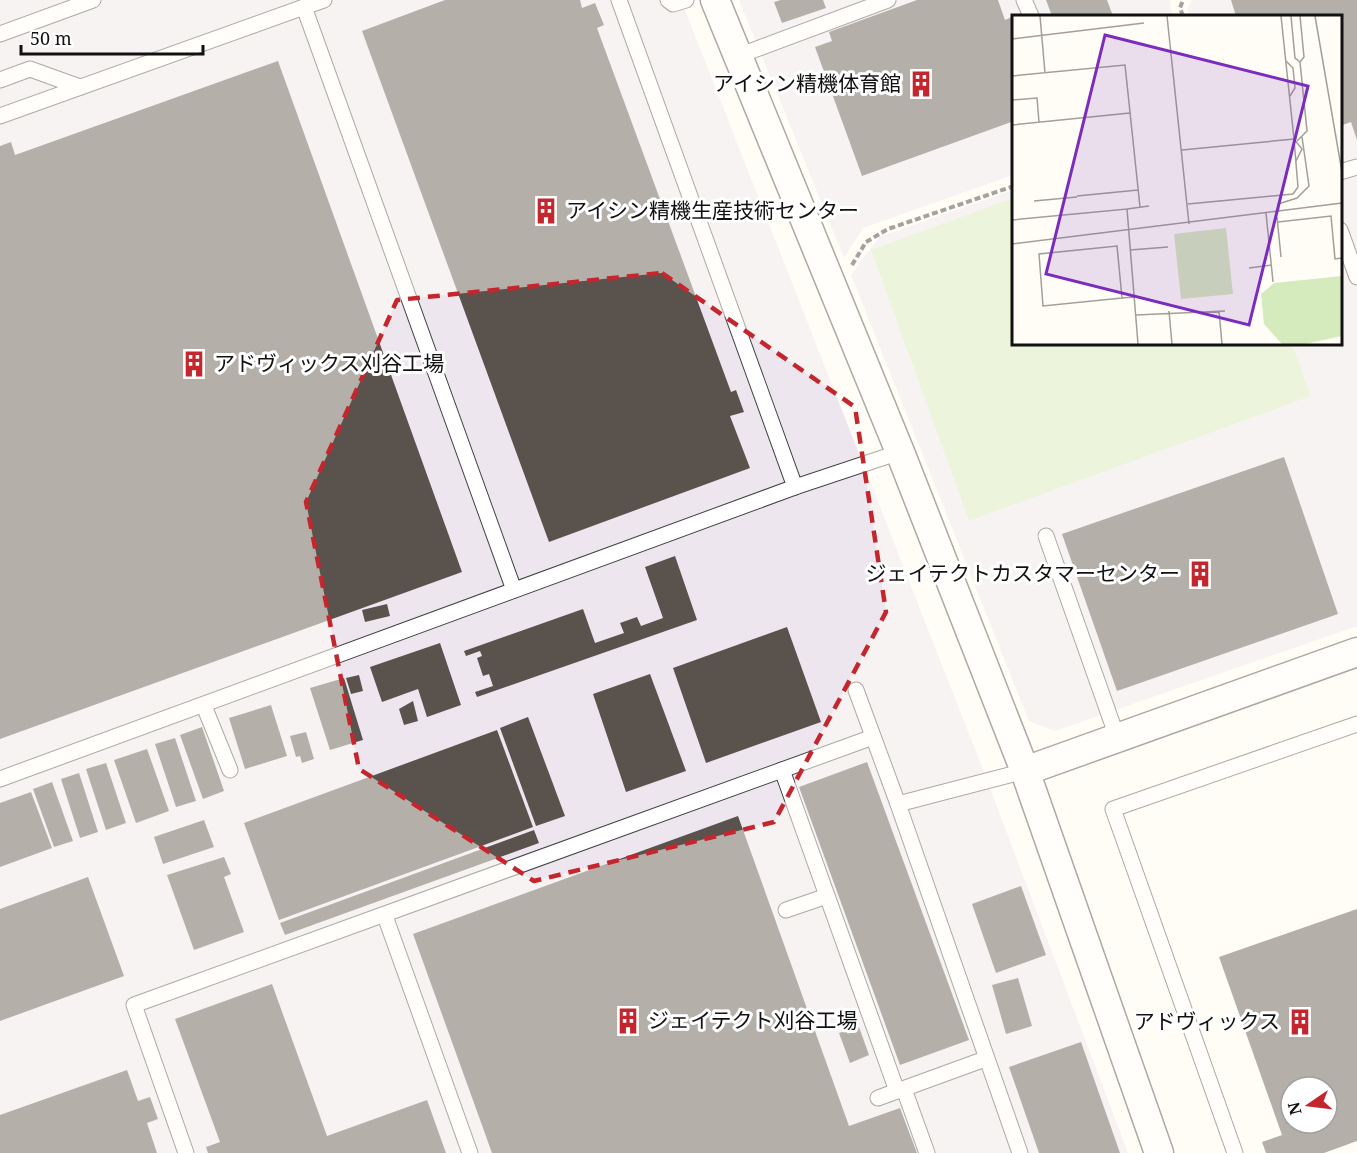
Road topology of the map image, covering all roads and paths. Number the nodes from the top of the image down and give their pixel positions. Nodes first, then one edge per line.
1 (93, 0) edge
2 (324, 0) edge
3 (618, 0) edge
4 (668, 0) edge
5 (686, 0) edge
6 (888, 0) edge
7 (1024, 0) edge
8 (1183, 0) edge
9 (718, 1) edge
10 (306, 4) edge
11 (1030, 15) edge
12 (1183, 15) edge
13 (0, 34) edge
14 (738, 56) junction
15 (0, 80) edge
16 (80, 87) junction
17 (0, 116) edge
18 (1357, 167) edge
19 (1342, 172) edge
20 (1012, 187) edge
21 (1342, 233) edge
22 (1357, 277) edge
23 (835, 294) junction
24 (900, 452) junction
25 (795, 488) junction
26 (1046, 536) dead end
27 (514, 590) junction
28 (1357, 652) edge
29 (856, 690) dead end
30 (204, 706) junction
31 (1357, 724) edge
32 (1117, 736) junction
33 (873, 737) junction
34 (230, 770) dead end
35 (782, 770) junction
36 (1025, 771) junction
37 (0, 779) edge
38 (898, 804) junction
39 (827, 896) junction
40 (786, 910) dead end
41 (386, 916) junction
42 (985, 1059) junction
43 (900, 1090) junction
44 (878, 1098) dead end
45 (1016, 1152) edge
46 (186, 1153) edge
47 (470, 1153) edge
48 (927, 1153) edge
49 (1159, 1153) edge
50 (1235, 1153) edge

1 - 13 lane
2 - 10 lane
3 - 25 lane
4 - 5 lane
6 - 14 lane
7 - 11 lane
8 - 12 path
9 - 14 street
10 - 16 lane
10 - 27 lane
14 - 23 street
15 - 16 lane
16 - 17 lane
18 - 19 lane
20 - 23 path
21 - 22 lane
23 - 24 street
24 - 25 lane
24 - 36 street
25 - 27 lane
26 - 32 lane
27 - 30 lane
28 - 32 street
29 - 33 lane
30 - 34 lane
30 - 37 lane
31 - 50 lane
32 - 36 street
33 - 35 lane
33 - 38 lane
35 - 39 lane
35 - 41 lane
36 - 38 lane
36 - 49 street
38 - 42 lane
39 - 40 lane
39 - 43 lane
41 - 46 lane
41 - 47 lane
42 - 43 lane
42 - 45 lane
43 - 44 lane
43 - 48 lane

